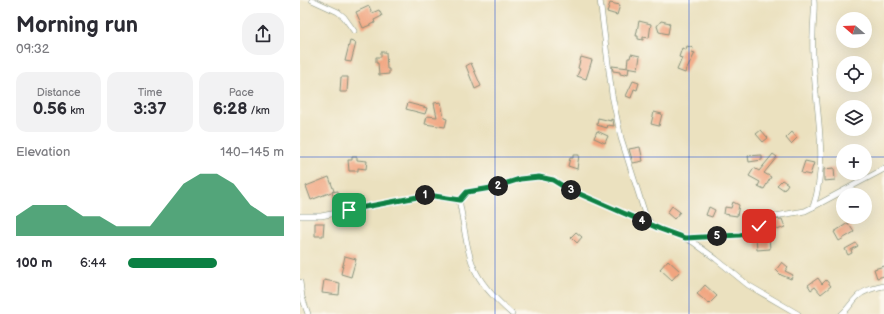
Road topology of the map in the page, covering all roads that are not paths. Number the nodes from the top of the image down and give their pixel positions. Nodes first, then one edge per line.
1 (312, 0) edge
2 (600, 0) edge
3 (814, 0) edge
4 (354, 31) dead end
5 (884, 168) edge
6 (460, 200) junction
7 (813, 208) junction
8 (300, 216) edge
9 (653, 226) junction
10 (685, 238) junction
11 (300, 282) edge
12 (884, 286) edge
13 (308, 314) edge
14 (512, 314) edge
15 (798, 314) edge
16 (842, 314) edge

1 - 4 street
2 - 9 street
3 - 7 street
5 - 7 street
6 - 8 street
6 - 9 street
6 - 14 street
7 - 10 street
9 - 10 street
10 - 15 street
11 - 13 street
12 - 16 street

